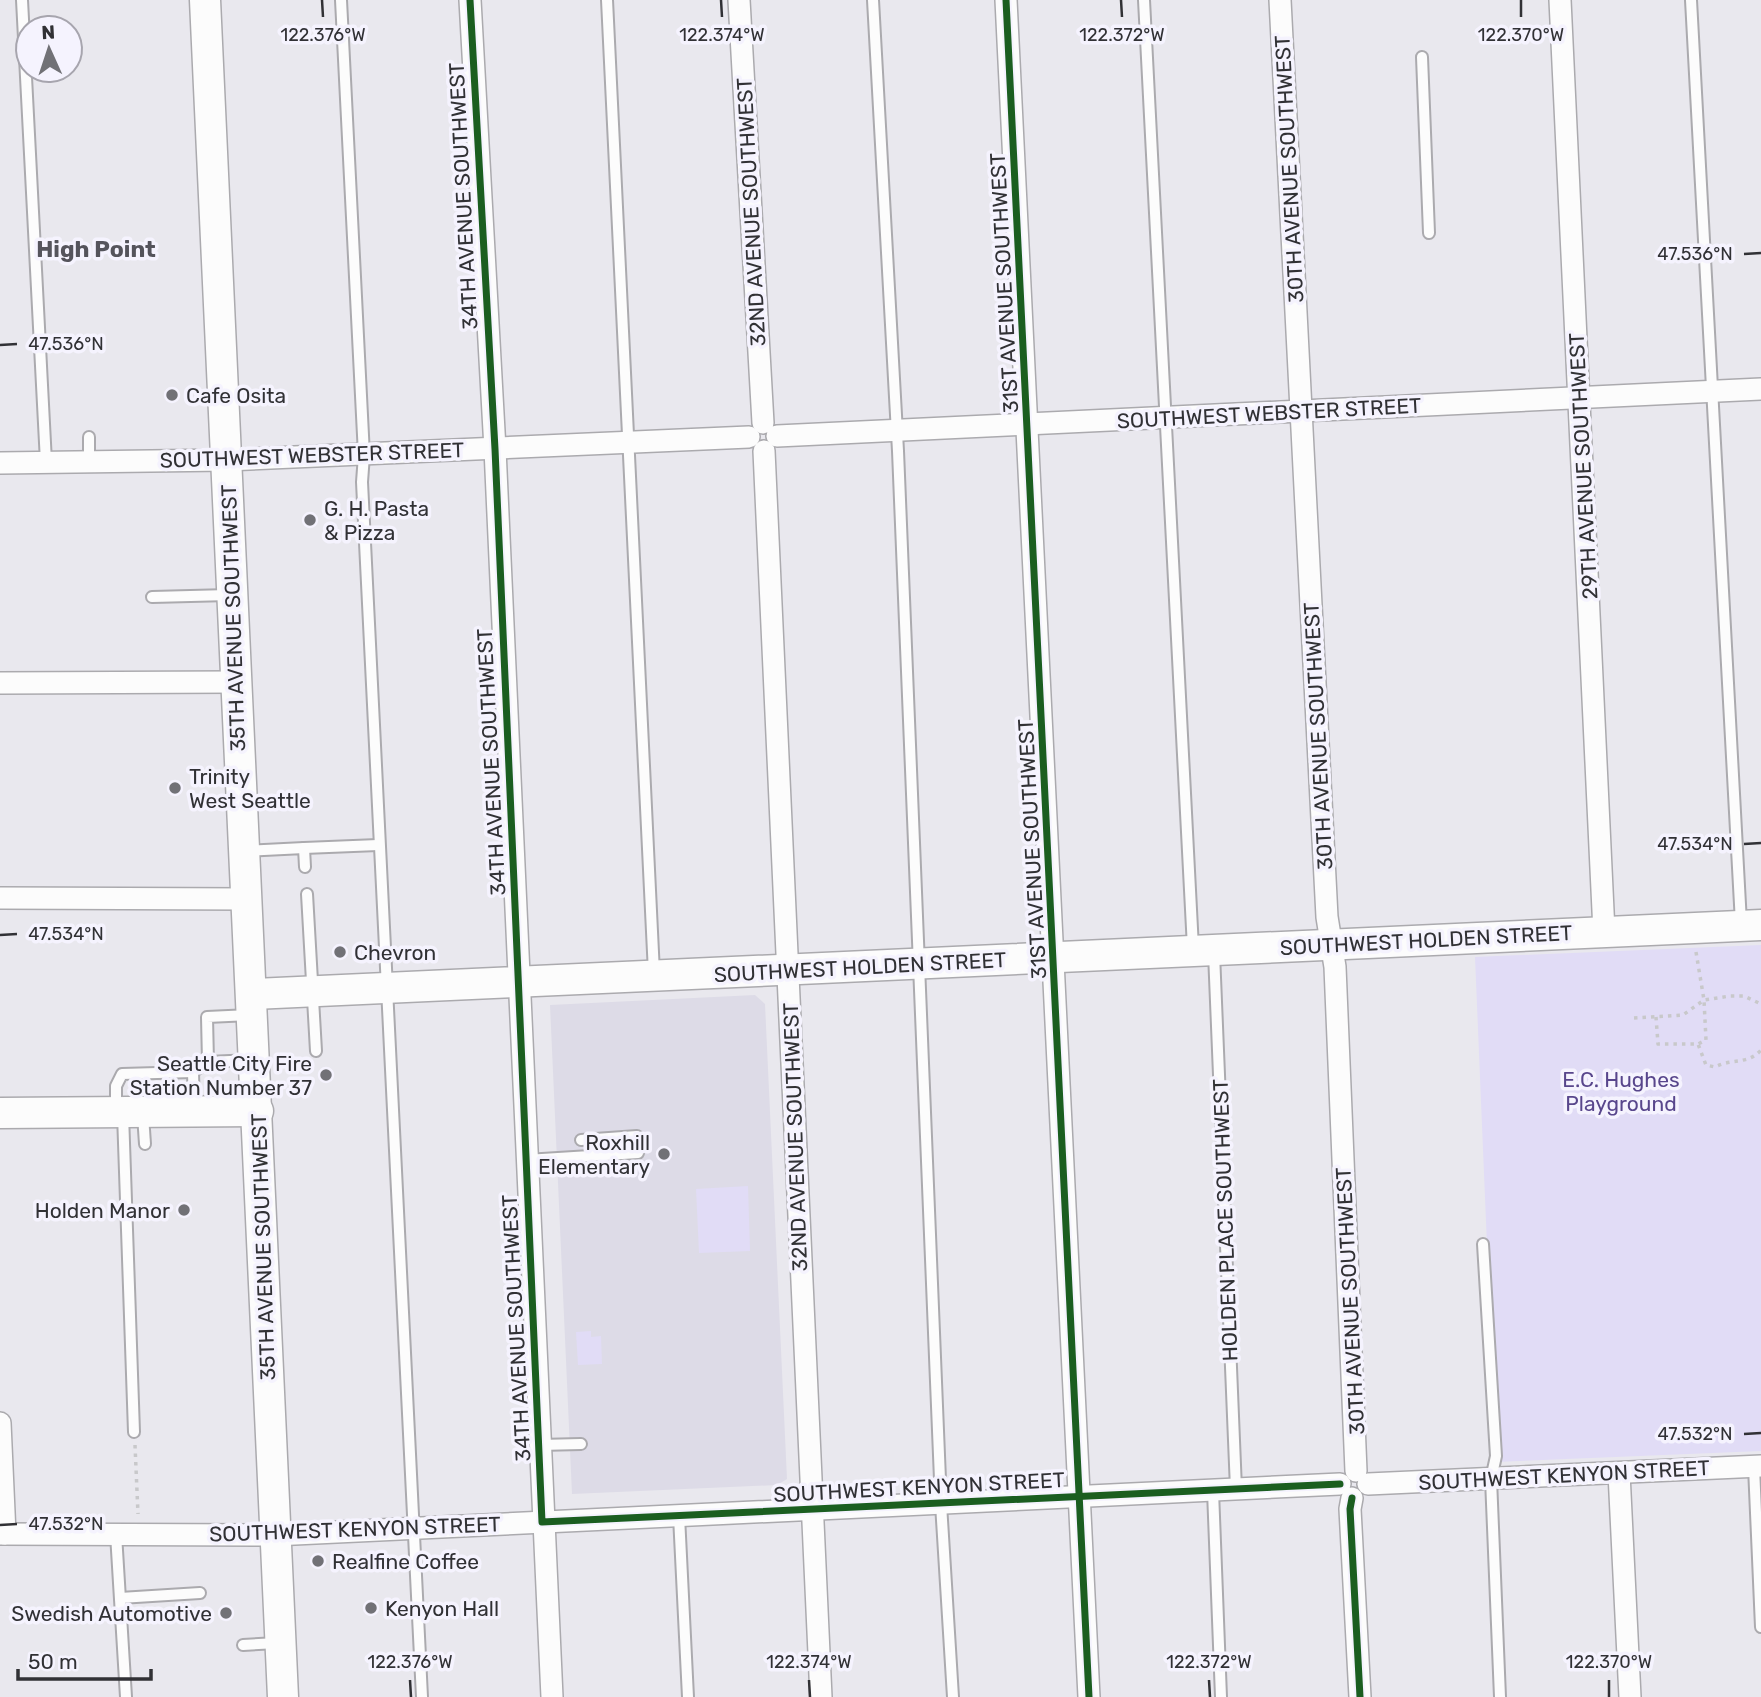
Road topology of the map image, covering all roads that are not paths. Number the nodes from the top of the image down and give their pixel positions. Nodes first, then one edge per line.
1 (22, 0) edge
2 (205, 0) edge
3 (341, 0) edge
4 (470, 0) edge
5 (607, 0) edge
6 (739, 0) edge
7 (873, 0) edge
8 (1006, 0) edge
9 (1144, 0) edge
10 (1280, 0) edge
11 (1560, 0) edge
12 (1690, 0) edge
13 (1422, 57) dead end
14 (1429, 233) dead end
15 (1761, 388) edge
16 (1712, 391) junction
17 (1580, 398) junction
18 (1302, 412) junction
19 (1167, 419) junction
20 (1029, 425) junction
21 (897, 430) junction
22 (89, 437) dead end
23 (763, 437) junction
24 (629, 442) junction
25 (495, 449) junction
26 (365, 455) junction
27 (226, 460) junction
28 (46, 462) junction
29 (89, 462) junction
30 (0, 463) edge
31 (232, 595) junction
32 (152, 597) dead end
33 (235, 682) junction
34 (0, 683) edge
35 (379, 845) junction
36 (304, 848) junction
37 (244, 851) junction
38 (305, 867) dead end
39 (307, 894) dead end
40 (0, 898) edge
41 (247, 899) junction
42 (1751, 926) edge
43 (1604, 932) junction
44 (1332, 945) junction
45 (1204, 951) junction
46 (1055, 958) junction
47 (921, 965) junction
48 (789, 971) junction
49 (654, 977) junction
50 (518, 982) junction
51 (385, 989) junction
52 (312, 991) junction
53 (253, 1004) junction
54 (316, 1051) dead end
55 (256, 1060) junction
56 (208, 1062) junction
57 (193, 1072) junction
58 (194, 1111) junction
59 (258, 1111) junction
60 (0, 1112) edge
61 (127, 1112) junction
62 (581, 1140) dead end
63 (145, 1144) dead end
64 (526, 1160) junction
65 (1483, 1244) dead end
66 (0, 1423) edge
67 (134, 1432) road end
68 (581, 1444) dead end
69 (539, 1445) junction
70 (1757, 1466) edge
71 (1619, 1473) junction
72 (1491, 1479) junction
73 (1354, 1484) junction
74 (1236, 1489) junction
75 (1213, 1491) junction
76 (1078, 1498) junction
77 (941, 1504) junction
78 (812, 1510) junction
79 (679, 1516) junction
80 (542, 1522) junction
81 (412, 1528) junction
82 (2, 1534) edge
83 (116, 1534) junction
84 (274, 1535) junction
85 (200, 1593) dead end
86 (120, 1598) junction
87 (1761, 1627) edge
88 (280, 1642) junction
89 (243, 1645) dead end
90 (125, 1697) edge
91 (283, 1697) edge
92 (422, 1697) edge
93 (551, 1697) edge
94 (688, 1697) edge
95 (821, 1697) edge
96 (953, 1697) edge
97 (1089, 1697) edge
98 (1221, 1697) edge
99 (1360, 1697) edge
100 (1500, 1697) edge
101 (1630, 1697) edge

1 - 28 lane
2 - 27 street, 35TH AVENUE SOUTHWEST
3 - 26 lane
4 - 25 street, 34TH AVENUE SOUTHWEST
5 - 24 lane
6 - 23 street, 32ND AVENUE SOUTHWEST
7 - 21 lane
8 - 20 street, 31ST AVENUE SOUTHWEST
9 - 19 lane, HOLDEN PLACE SOUTHWEST
10 - 18 street, 30TH AVENUE SOUTHWEST
11 - 17 street, 29TH AVENUE SOUTHWEST
12 - 16 lane
13 - 14 lane
15 - 16 street, SOUTHWEST WEBSTER STREET
16 - 17 street, SOUTHWEST WEBSTER STREET
16 - 42 lane
17 - 18 street, SOUTHWEST WEBSTER STREET
17 - 43 street, 29TH AVENUE SOUTHWEST
18 - 19 street, SOUTHWEST WEBSTER STREET
18 - 44 street, 30TH AVENUE SOUTHWEST
19 - 20 street, SOUTHWEST WEBSTER STREET
19 - 45 lane, HOLDEN PLACE SOUTHWEST
20 - 21 street, SOUTHWEST WEBSTER STREET
20 - 46 street, 31ST AVENUE SOUTHWEST
21 - 23 street, SOUTHWEST WEBSTER STREET
21 - 47 lane
22 - 29 lane
23 - 24 street, SOUTHWEST WEBSTER STREET
23 - 48 street, 32ND AVENUE SOUTHWEST
24 - 25 street, SOUTHWEST WEBSTER STREET
24 - 49 lane
25 - 26 street, SOUTHWEST WEBSTER STREET
25 - 50 street, 34TH AVENUE SOUTHWEST
26 - 27 street, SOUTHWEST WEBSTER STREET
26 - 35 lane
27 - 29 street, SOUTHWEST WEBSTER STREET
27 - 31 street, 35TH AVENUE SOUTHWEST
28 - 29 street, SOUTHWEST WEBSTER STREET
28 - 30 street, SOUTHWEST WEBSTER STREET
31 - 32 lane
31 - 33 street, 35TH AVENUE SOUTHWEST
33 - 34 street
33 - 37 street, 35TH AVENUE SOUTHWEST
35 - 36 lane
35 - 51 lane
36 - 37 lane
36 - 38 lane
37 - 41 street, 35TH AVENUE SOUTHWEST
39 - 52 lane
40 - 41 street
41 - 53 street, 35TH AVENUE SOUTHWEST
42 - 43 street, SOUTHWEST HOLDEN STREET
43 - 44 street, SOUTHWEST HOLDEN STREET
44 - 45 street, SOUTHWEST HOLDEN STREET
44 - 73 street, 30TH AVENUE SOUTHWEST
45 - 46 street, SOUTHWEST HOLDEN STREET
45 - 74 lane, HOLDEN PLACE SOUTHWEST
46 - 47 street, SOUTHWEST HOLDEN STREET
46 - 76 street, 31ST AVENUE SOUTHWEST
47 - 48 street, SOUTHWEST HOLDEN STREET
47 - 77 lane
48 - 49 street, SOUTHWEST HOLDEN STREET
48 - 78 street, 32ND AVENUE SOUTHWEST
49 - 50 street, SOUTHWEST HOLDEN STREET
50 - 51 street, SOUTHWEST HOLDEN STREET
50 - 64 street, 34TH AVENUE SOUTHWEST
51 - 52 street, SOUTHWEST HOLDEN STREET
51 - 81 lane
52 - 53 street, SOUTHWEST HOLDEN STREET
52 - 54 lane
53 - 55 street, 35TH AVENUE SOUTHWEST
53 - 56 lane
55 - 56 lane
55 - 59 street, 35TH AVENUE SOUTHWEST
56 - 57 lane
57 - 58 lane
57 - 61 lane
58 - 59 street
58 - 61 street
59 - 84 street, 35TH AVENUE SOUTHWEST
60 - 61 street
61 - 63 lane
61 - 67 lane
62 - 64 lane
64 - 69 street, 34TH AVENUE SOUTHWEST
65 - 72 lane
66 - 82 street
68 - 69 lane
69 - 80 street, 34TH AVENUE SOUTHWEST
70 - 71 street, SOUTHWEST KENYON STREET
70 - 87 lane
71 - 72 street, SOUTHWEST KENYON STREET
71 - 101 street
72 - 73 street, SOUTHWEST KENYON STREET
72 - 100 lane
73 - 74 street, SOUTHWEST KENYON STREET
73 - 99 street, 30TH AVENUE SOUTHWEST
74 - 75 street, SOUTHWEST KENYON STREET
75 - 76 street, SOUTHWEST KENYON STREET
75 - 98 lane
76 - 77 street, SOUTHWEST KENYON STREET
76 - 97 street, 31ST AVENUE SOUTHWEST
77 - 78 street, SOUTHWEST KENYON STREET
77 - 96 lane
78 - 79 street, SOUTHWEST KENYON STREET
78 - 95 street, 32ND AVENUE SOUTHWEST
79 - 80 street, SOUTHWEST KENYON STREET
79 - 94 lane
80 - 81 street, SOUTHWEST KENYON STREET
80 - 93 street, 34TH AVENUE SOUTHWEST
81 - 84 street, SOUTHWEST KENYON STREET
81 - 92 lane
82 - 83 street, SOUTHWEST KENYON STREET
83 - 84 street, SOUTHWEST KENYON STREET
83 - 86 lane
84 - 88 street, 35TH AVENUE SOUTHWEST
85 - 86 lane
86 - 90 lane
88 - 89 lane
88 - 91 street, 35TH AVENUE SOUTHWEST

